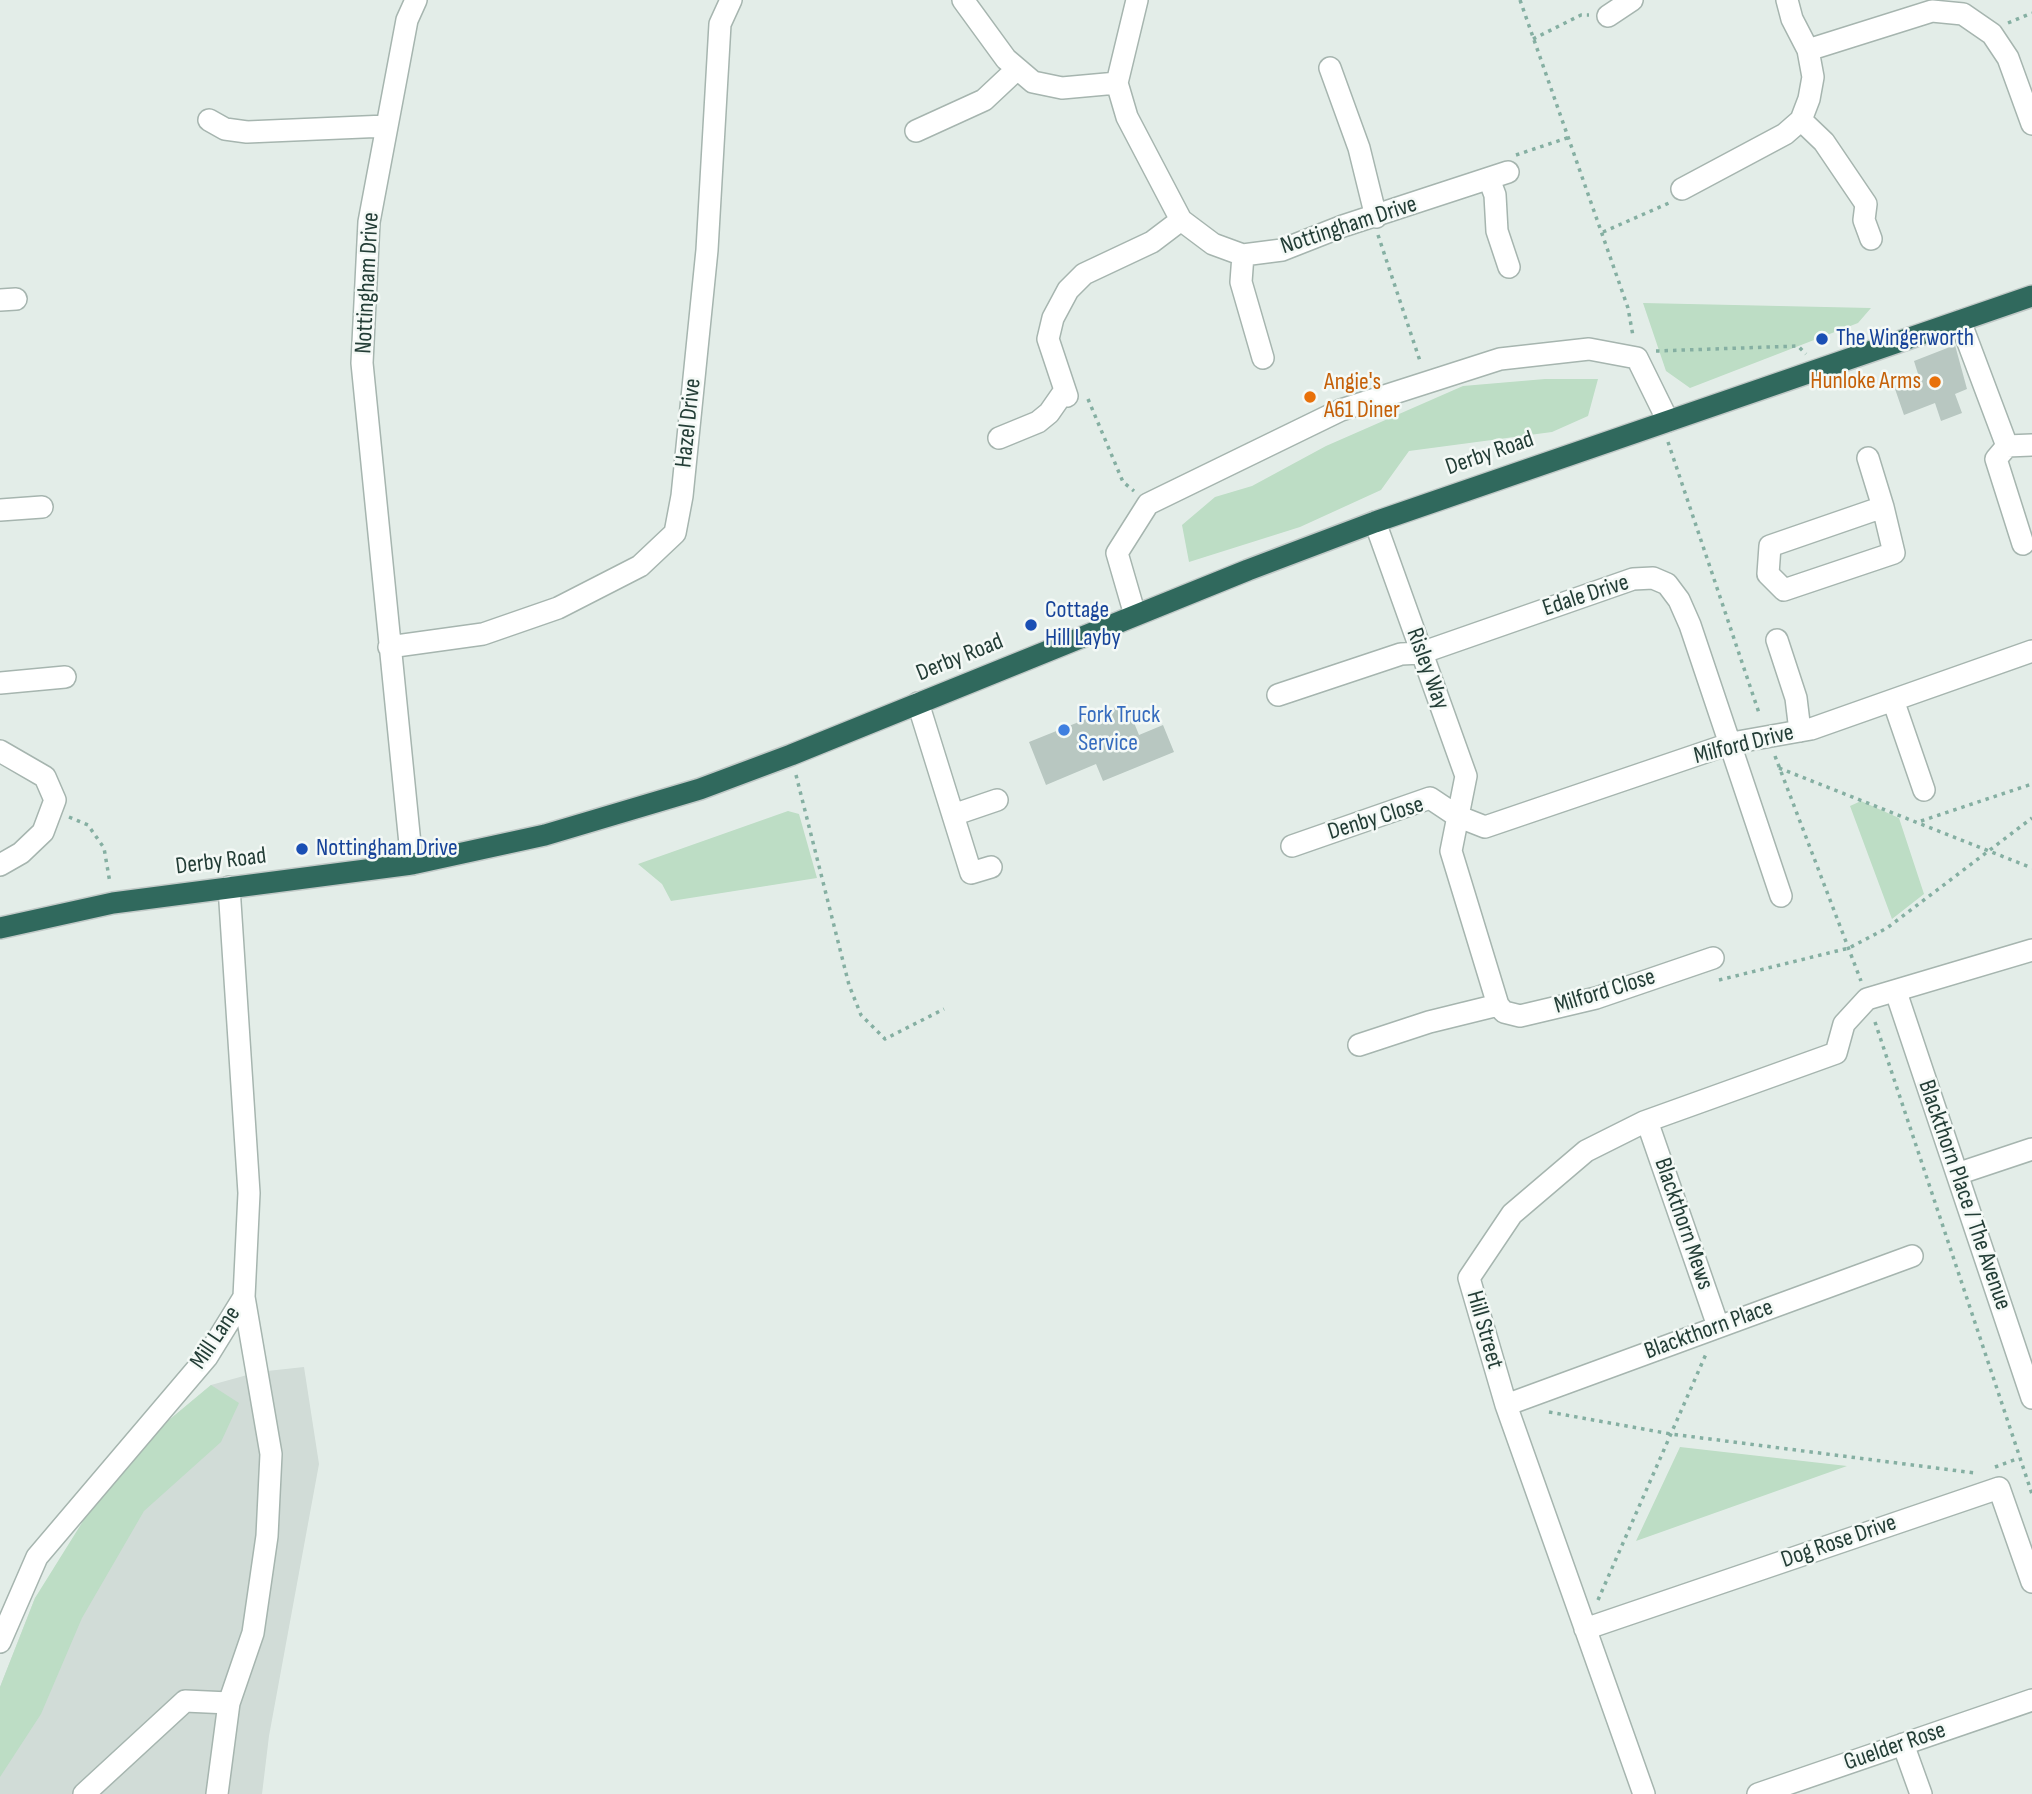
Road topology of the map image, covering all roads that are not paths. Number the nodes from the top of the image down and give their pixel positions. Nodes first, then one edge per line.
1 (416, 0) edge
2 (731, 0) edge
3 (963, 0) edge
4 (1137, 0) edge
5 (1632, 0) edge
6 (1787, 0) edge
7 (1946, 5) edge
8 (1608, 16) dead end
9 (1808, 50) junction
10 (1330, 68) dead end
11 (1016, 70) junction
12 (1117, 83) junction
13 (209, 120) dead end
14 (1801, 120) junction
15 (2032, 124) edge
16 (386, 126) junction
17 (916, 131) dead end
18 (1682, 189) road end
19 (1374, 218) junction
20 (1181, 220) junction
21 (1871, 239) dead end
22 (1243, 255) junction
23 (1509, 267) dead end
24 (2032, 296) edge
25 (1960, 321) junction
26 (1263, 358) dead end
27 (1665, 422) junction
28 (999, 438) dead end
29 (2032, 445) edge
30 (2007, 446) junction
31 (1868, 458) dead end
32 (1883, 506) junction
33 (42, 507) dead end
34 (0, 510) edge
35 (1375, 522) junction
36 (2023, 544) dead end
37 (1135, 615) junction
38 (1777, 640) dead end
39 (389, 647) junction
40 (2032, 651) edge
41 (1421, 653) junction
42 (65, 677) dead end
43 (0, 683) edge
44 (1278, 695) dead end
45 (1893, 700) junction
46 (918, 703) junction
47 (1800, 731) junction
48 (1732, 743) junction
49 (0, 751) edge
50 (1924, 790) dead end
51 (997, 800) dead end
52 (953, 815) junction
53 (1457, 816) junction
54 (1292, 846) dead end
55 (412, 864) junction
56 (0, 865) edge
57 (991, 867) dead end
58 (229, 887) junction
59 (1781, 896) dead end
60 (0, 928) edge
61 (2032, 950) edge
62 (1713, 958) dead end
63 (1896, 992) junction
64 (1498, 1005) junction
65 (1359, 1045) dead end
66 (1647, 1121) junction
67 (2032, 1149) edge
68 (1958, 1174) junction
69 (1912, 1256) dead end
70 (244, 1297) junction
71 (1718, 1326) junction
72 (2032, 1398) edge
73 (1506, 1405) junction
74 (2024, 1537) edge
75 (2032, 1582) edge
76 (1585, 1629) junction
77 (0, 1643) edge
78 (2032, 1700) edge
79 (229, 1703) junction
80 (1903, 1744) junction
81 (215, 1792) edge
82 (84, 1794) edge
83 (1644, 1794) edge
84 (1758, 1794) edge
85 (1921, 1794) edge

1 - 16 street, Nottingham Drive
2 - 39 street, Hazel Drive
3 - 11 street
4 - 12 street, Nottingham Drive
5 - 8 street
6 - 9 street
7 - 9 street
7 - 15 street
9 - 14 street
10 - 19 street
11 - 12 street
11 - 17 street
12 - 20 street, Nottingham Drive
13 - 16 street
14 - 18 street
14 - 21 street
16 - 39 street, Nottingham Drive
19 - 22 street, Nottingham Drive
19 - 23 street, Nottingham Drive
20 - 22 street, Nottingham Drive
20 - 28 street
22 - 26 street
24 - 25 highway, Derby Road
25 - 27 highway, Derby Road
25 - 30 street
27 - 35 highway, Derby Road
27 - 37 street
29 - 30 street
30 - 36 street
31 - 32 street
32 - 32 street
33 - 34 street
35 - 37 highway, Derby Road
35 - 41 street, Risley Way
37 - 46 highway, Derby Road
38 - 47 street
39 - 55 street, Nottingham Drive
40 - 45 street, Milford Drive
41 - 44 street
41 - 48 street, Edale Drive
41 - 53 street, Risley Way
42 - 43 street
45 - 47 street, Milford Drive
45 - 50 street
46 - 52 street
46 - 55 highway, Derby Road
47 - 48 street, Milford Drive
48 - 53 street, Milford Drive
48 - 59 street
49 - 56 street
51 - 52 street
52 - 57 street
53 - 54 street, Denby Close
53 - 64 street
55 - 58 highway, Derby Road
58 - 60 highway, Derby Road
58 - 70 street, Mill Lane
61 - 63 street
62 - 64 street, Milford Close
63 - 66 street, Hill Street
63 - 68 street, Blackthorn Place / The Avenue
64 - 65 street, Milford Close
66 - 71 street, Blackthorn Mews
66 - 73 street, Hill Street
67 - 68 street
68 - 72 street, Blackthorn Place / The Avenue
69 - 71 street, Blackthorn Place
70 - 77 street, Mill Lane
70 - 79 street
71 - 73 street, Blackthorn Place
73 - 76 street, Hill Street
74 - 75 street, Dog Rose Drive
74 - 76 street, Dog Rose Drive
76 - 83 street, Hill Street
78 - 80 street, Guelder Rose
79 - 81 street
79 - 82 street
80 - 84 street, Guelder Rose
80 - 85 street

